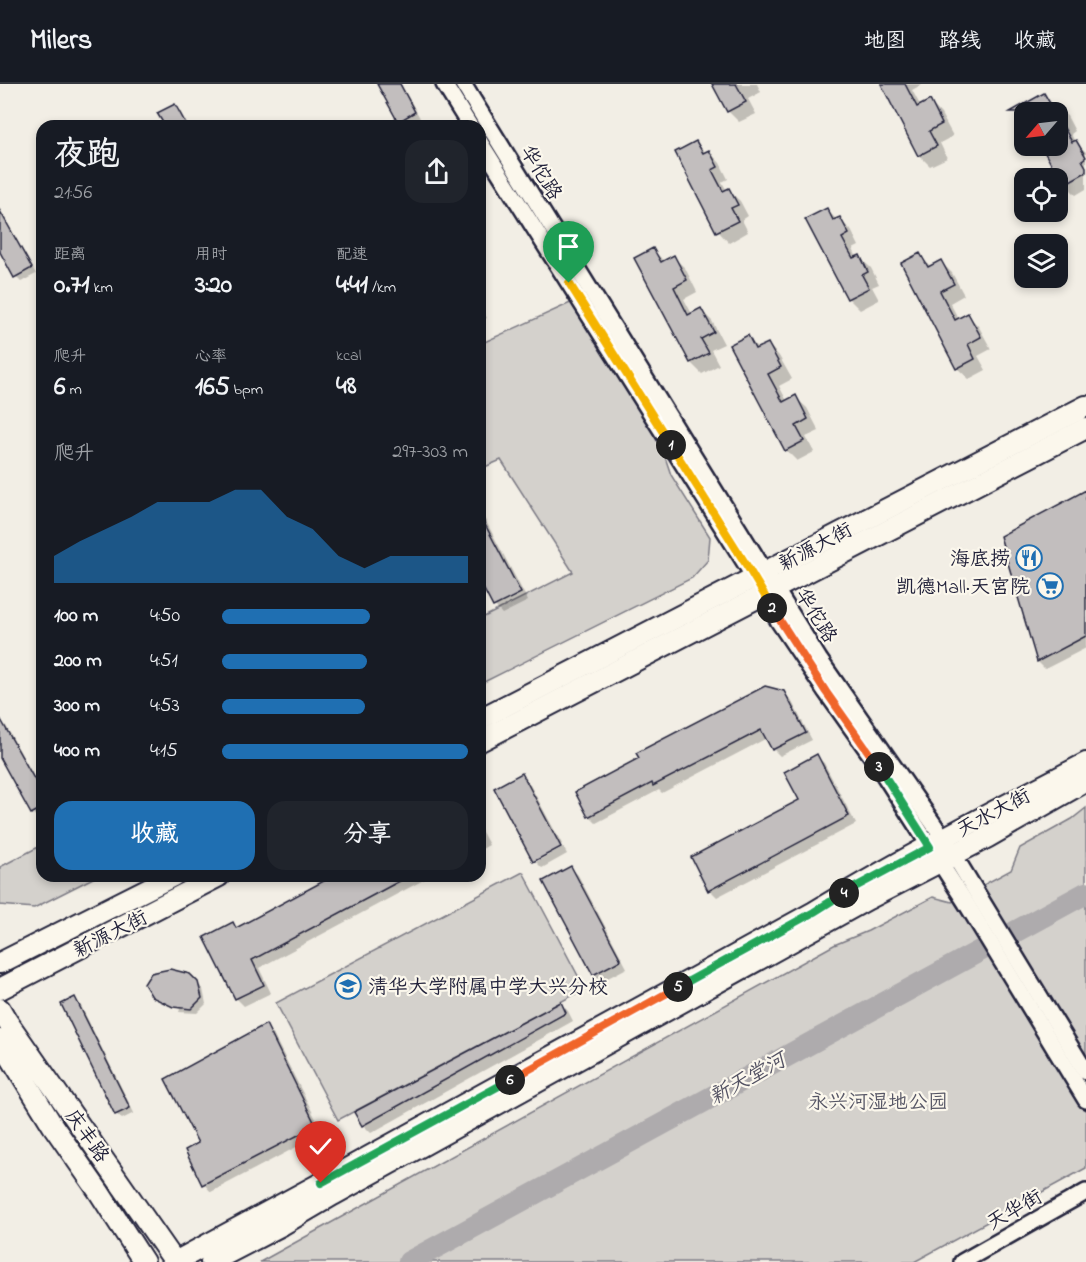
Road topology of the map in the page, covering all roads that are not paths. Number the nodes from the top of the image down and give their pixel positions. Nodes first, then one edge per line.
1 (444, 84) edge
2 (463, 84) edge
3 (466, 120) edge
4 (485, 120) edge
5 (486, 122) edge
6 (486, 151) edge
7 (1086, 406) edge
8 (1086, 428) edge
9 (765, 583) junction
10 (486, 716) edge
11 (486, 738) edge
12 (1086, 763) edge
13 (1086, 781) edge
14 (942, 850) junction
15 (161, 882) edge
16 (207, 882) edge
17 (0, 963) edge
18 (1018, 974) junction
19 (0, 988) edge
20 (0, 1008) edge
21 (0, 1040) edge
22 (1086, 1072) edge
23 (1086, 1100) edge
24 (1086, 1192) edge
25 (144, 1262) edge
26 (175, 1262) edge
27 (211, 1262) edge
28 (962, 1262) edge

1 - 3 street
2 - 4 street, 华佗路
5 - 9 street, 华佗路
6 - 9 street, 华佗路
7 - 9 main road, 新源大街
8 - 9 main road, 新源大街
9 - 10 main road, 新源大街
9 - 11 main road, 新源大街
9 - 14 street, 华佗路
12 - 14 main road, 天水大街
13 - 14 main road, 天水大街
14 - 18 street, 华佗路
14 - 26 main road, 天水大街
14 - 27 main road, 天水大街
15 - 17 main road, 新源大街
16 - 19 main road, 新源大街
18 - 22 street, 华佗路
18 - 23 street, 华佗路
20 - 26 main road, 庆丰路
21 - 25 main road, 庆丰路
24 - 28 street, 天华街

